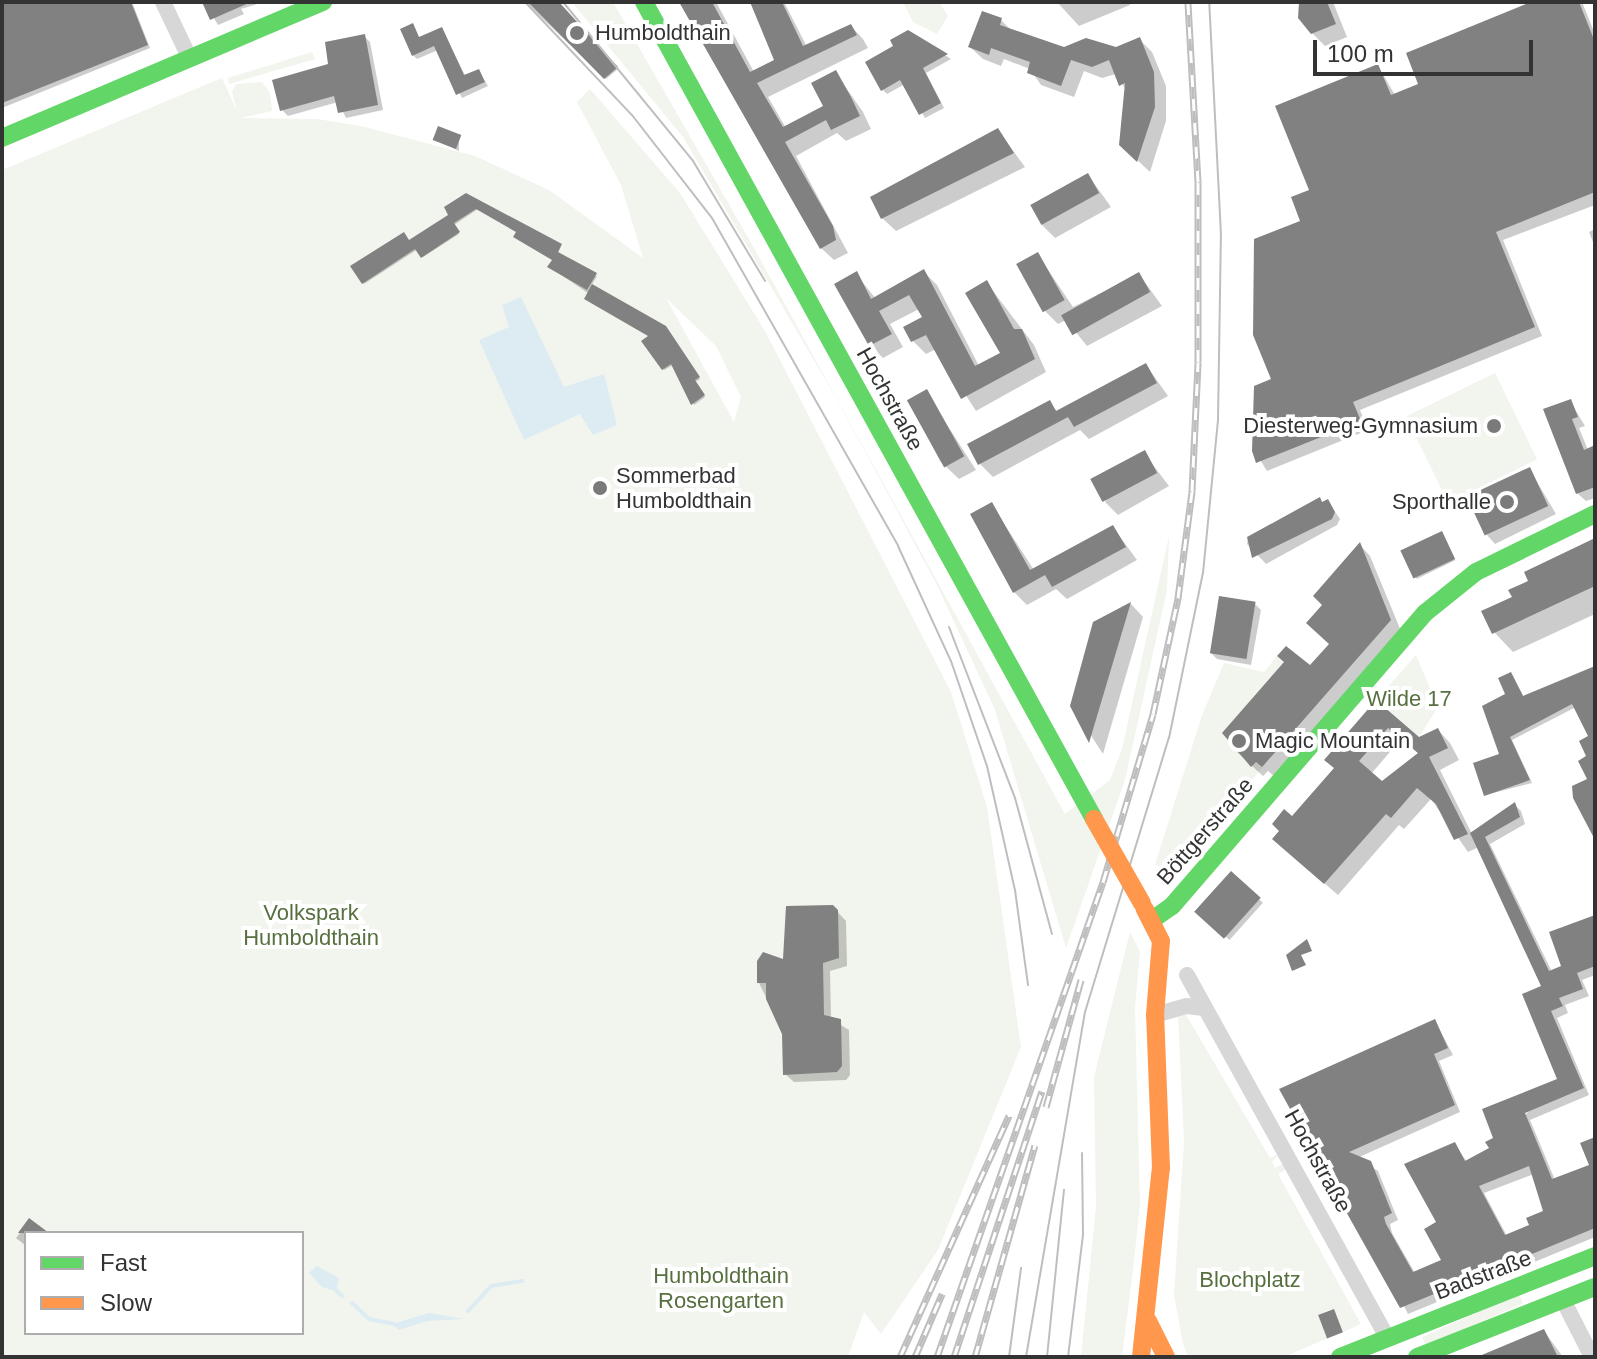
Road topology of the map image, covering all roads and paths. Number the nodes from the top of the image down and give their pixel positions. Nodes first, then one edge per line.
1 (163, 2) edge
2 (323, 2) edge
3 (644, 2) edge
4 (189, 57) junction
5 (2, 138) edge
6 (1595, 514) edge
7 (1152, 920) junction
8 (1187, 975) dead end
9 (1204, 1008) junction
10 (1155, 1015) junction
11 (1595, 1256) edge
12 (1595, 1287) edge
13 (1563, 1300) junction
14 (1148, 1321) junction
15 (1387, 1338) junction
16 (1141, 1357) edge
17 (1166, 1357) edge
18 (1340, 1357) edge
19 (1396, 1357) edge
20 (1417, 1357) edge
21 (1592, 1357) edge

1 - 4 street
2 - 4 street
3 - 7 street, Hochstraße, bridge
4 - 5 street
6 - 7 street, Böttgerstraße
7 - 10 street
8 - 9 street, Hochstraße
9 - 10 street
9 - 15 street, Hochstraße
10 - 14 street
11 - 15 street, Badstraße
12 - 13 street
13 - 20 street
13 - 21 street
14 - 16 street
14 - 17 street
15 - 18 street, Badstraße
15 - 19 street

